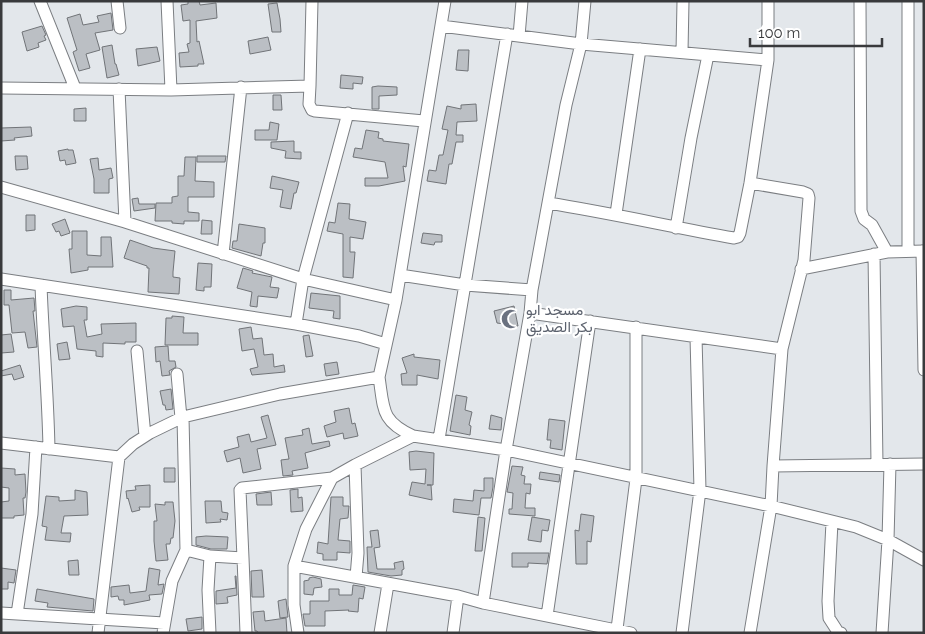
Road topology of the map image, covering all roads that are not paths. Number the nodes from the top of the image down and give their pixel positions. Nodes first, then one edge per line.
1 (40, 1) edge
2 (118, 1) edge
3 (167, 1) edge
4 (312, 1) edge
5 (445, 1) edge
6 (522, 1) edge
7 (585, 1) edge
8 (683, 1) edge
9 (768, 1) edge
10 (860, 1) edge
11 (908, 1) edge
12 (441, 26) junction
13 (120, 28) dead end
14 (513, 35) junction
15 (581, 44) junction
16 (640, 49) junction
17 (682, 52) junction
18 (708, 55) junction
19 (768, 60) junction
20 (310, 86) junction
21 (241, 87) junction
22 (1, 88) edge
23 (75, 88) junction
24 (119, 90) junction
25 (170, 90) junction
26 (348, 113) junction
27 (424, 121) junction
28 (750, 183) junction
29 (1, 187) edge
30 (548, 203) junction
31 (616, 214) junction
32 (125, 222) junction
33 (676, 228) junction
34 (923, 250) edge
35 (908, 251) junction
36 (887, 252) junction
37 (223, 254) junction
38 (874, 254) junction
39 (801, 269) junction
40 (400, 275) junction
41 (1, 279) edge
42 (303, 279) junction
43 (465, 284) junction
44 (40, 285) junction
45 (532, 290) junction
46 (396, 300) junction
47 (530, 313) junction
48 (590, 321) junction
49 (296, 324) junction
50 (636, 327) junction
51 (696, 337) junction
52 (386, 344) junction
53 (782, 349) junction
54 (137, 351) dead end
55 (924, 370) edge
56 (177, 374) dead end
57 (379, 377) junction
58 (182, 417) junction
59 (145, 436) junction
60 (414, 436) junction
61 (439, 439) junction
62 (1, 443) edge
63 (36, 447) junction
64 (49, 449) junction
65 (506, 450) junction
66 (119, 457) junction
67 (569, 463) junction
68 (876, 464) junction
69 (890, 464) junction
70 (924, 464) edge
71 (355, 465) junction
72 (772, 466) junction
73 (332, 478) junction
74 (636, 478) junction
75 (700, 490) junction
76 (771, 506) junction
77 (832, 522) junction
78 (888, 540) junction
79 (186, 550) junction
80 (210, 556) junction
81 (243, 558) junction
82 (924, 560) edge
83 (294, 566) junction
84 (356, 577) junction
85 (388, 584) junction
86 (458, 596) junction
87 (482, 603) junction
88 (1, 613) edge
89 (17, 614) junction
90 (547, 616) junction
91 (100, 620) junction
92 (164, 628) edge
93 (617, 630) junction
94 (98, 633) edge
95 (210, 633) edge
96 (246, 633) edge
97 (298, 633) edge
98 (380, 633) edge
99 (453, 633) edge
100 (631, 633) edge
101 (682, 633) edge
102 (750, 633) edge
103 (841, 633) edge
104 (882, 633) edge

1 - 23 street
2 - 13 street
3 - 25 street
4 - 20 street
5 - 12 street
6 - 14 street
7 - 15 street
8 - 17 street
9 - 19 street
10 - 36 street
11 - 35 street
12 - 14 street
12 - 27 street
14 - 15 street
14 - 43 street
15 - 16 street
15 - 30 street
16 - 17 street
16 - 31 street
17 - 18 street
18 - 19 street
18 - 33 street
19 - 28 street
20 - 21 street
20 - 26 street
21 - 25 street
21 - 37 street
22 - 23 street
23 - 24 street
24 - 25 street
24 - 32 street
26 - 27 street
26 - 42 street
27 - 40 street
28 - 33 street
28 - 39 street
29 - 32 street
30 - 31 street
30 - 45 street
31 - 33 street
32 - 37 street
34 - 35 street
34 - 55 street
35 - 36 street
36 - 38 street
37 - 42 street
38 - 39 street
38 - 68 street
39 - 53 street
40 - 43 street
40 - 46 street
41 - 44 street
42 - 46 street
42 - 49 street
43 - 45 street
43 - 61 street
44 - 49 street
44 - 64 street
45 - 47 street
46 - 52 street
47 - 48 street
47 - 65 street
48 - 50 street
48 - 67 street
49 - 52 street
50 - 51 street
50 - 74 street
51 - 53 street
51 - 75 street
52 - 57 street
53 - 72 street
54 - 59 street
56 - 58 street
57 - 58 street
57 - 60 street
58 - 59 street
58 - 79 street
59 - 66 street
60 - 61 street
60 - 71 street
61 - 65 street
62 - 63 street
63 - 64 street
63 - 89 street
64 - 66 street
65 - 67 street
65 - 87 street
66 - 91 street
67 - 74 street
67 - 90 street
68 - 69 street
68 - 72 street
69 - 70 street
69 - 78 street
71 - 73 street
71 - 84 street
72 - 76 street
73 - 81 street
73 - 83 street
74 - 75 street
74 - 93 street
75 - 76 street
75 - 101 street
76 - 77 street
76 - 102 street
77 - 78 street
77 - 103 street
78 - 82 street
78 - 104 street
79 - 80 street
79 - 92 street
80 - 81 street
80 - 95 street
81 - 96 street
83 - 84 street
83 - 97 street
84 - 85 street
85 - 86 street
85 - 98 street
86 - 87 street
86 - 99 street
87 - 90 street
88 - 89 street
89 - 91 street
90 - 93 street
91 - 92 street
91 - 94 street
93 - 100 street

